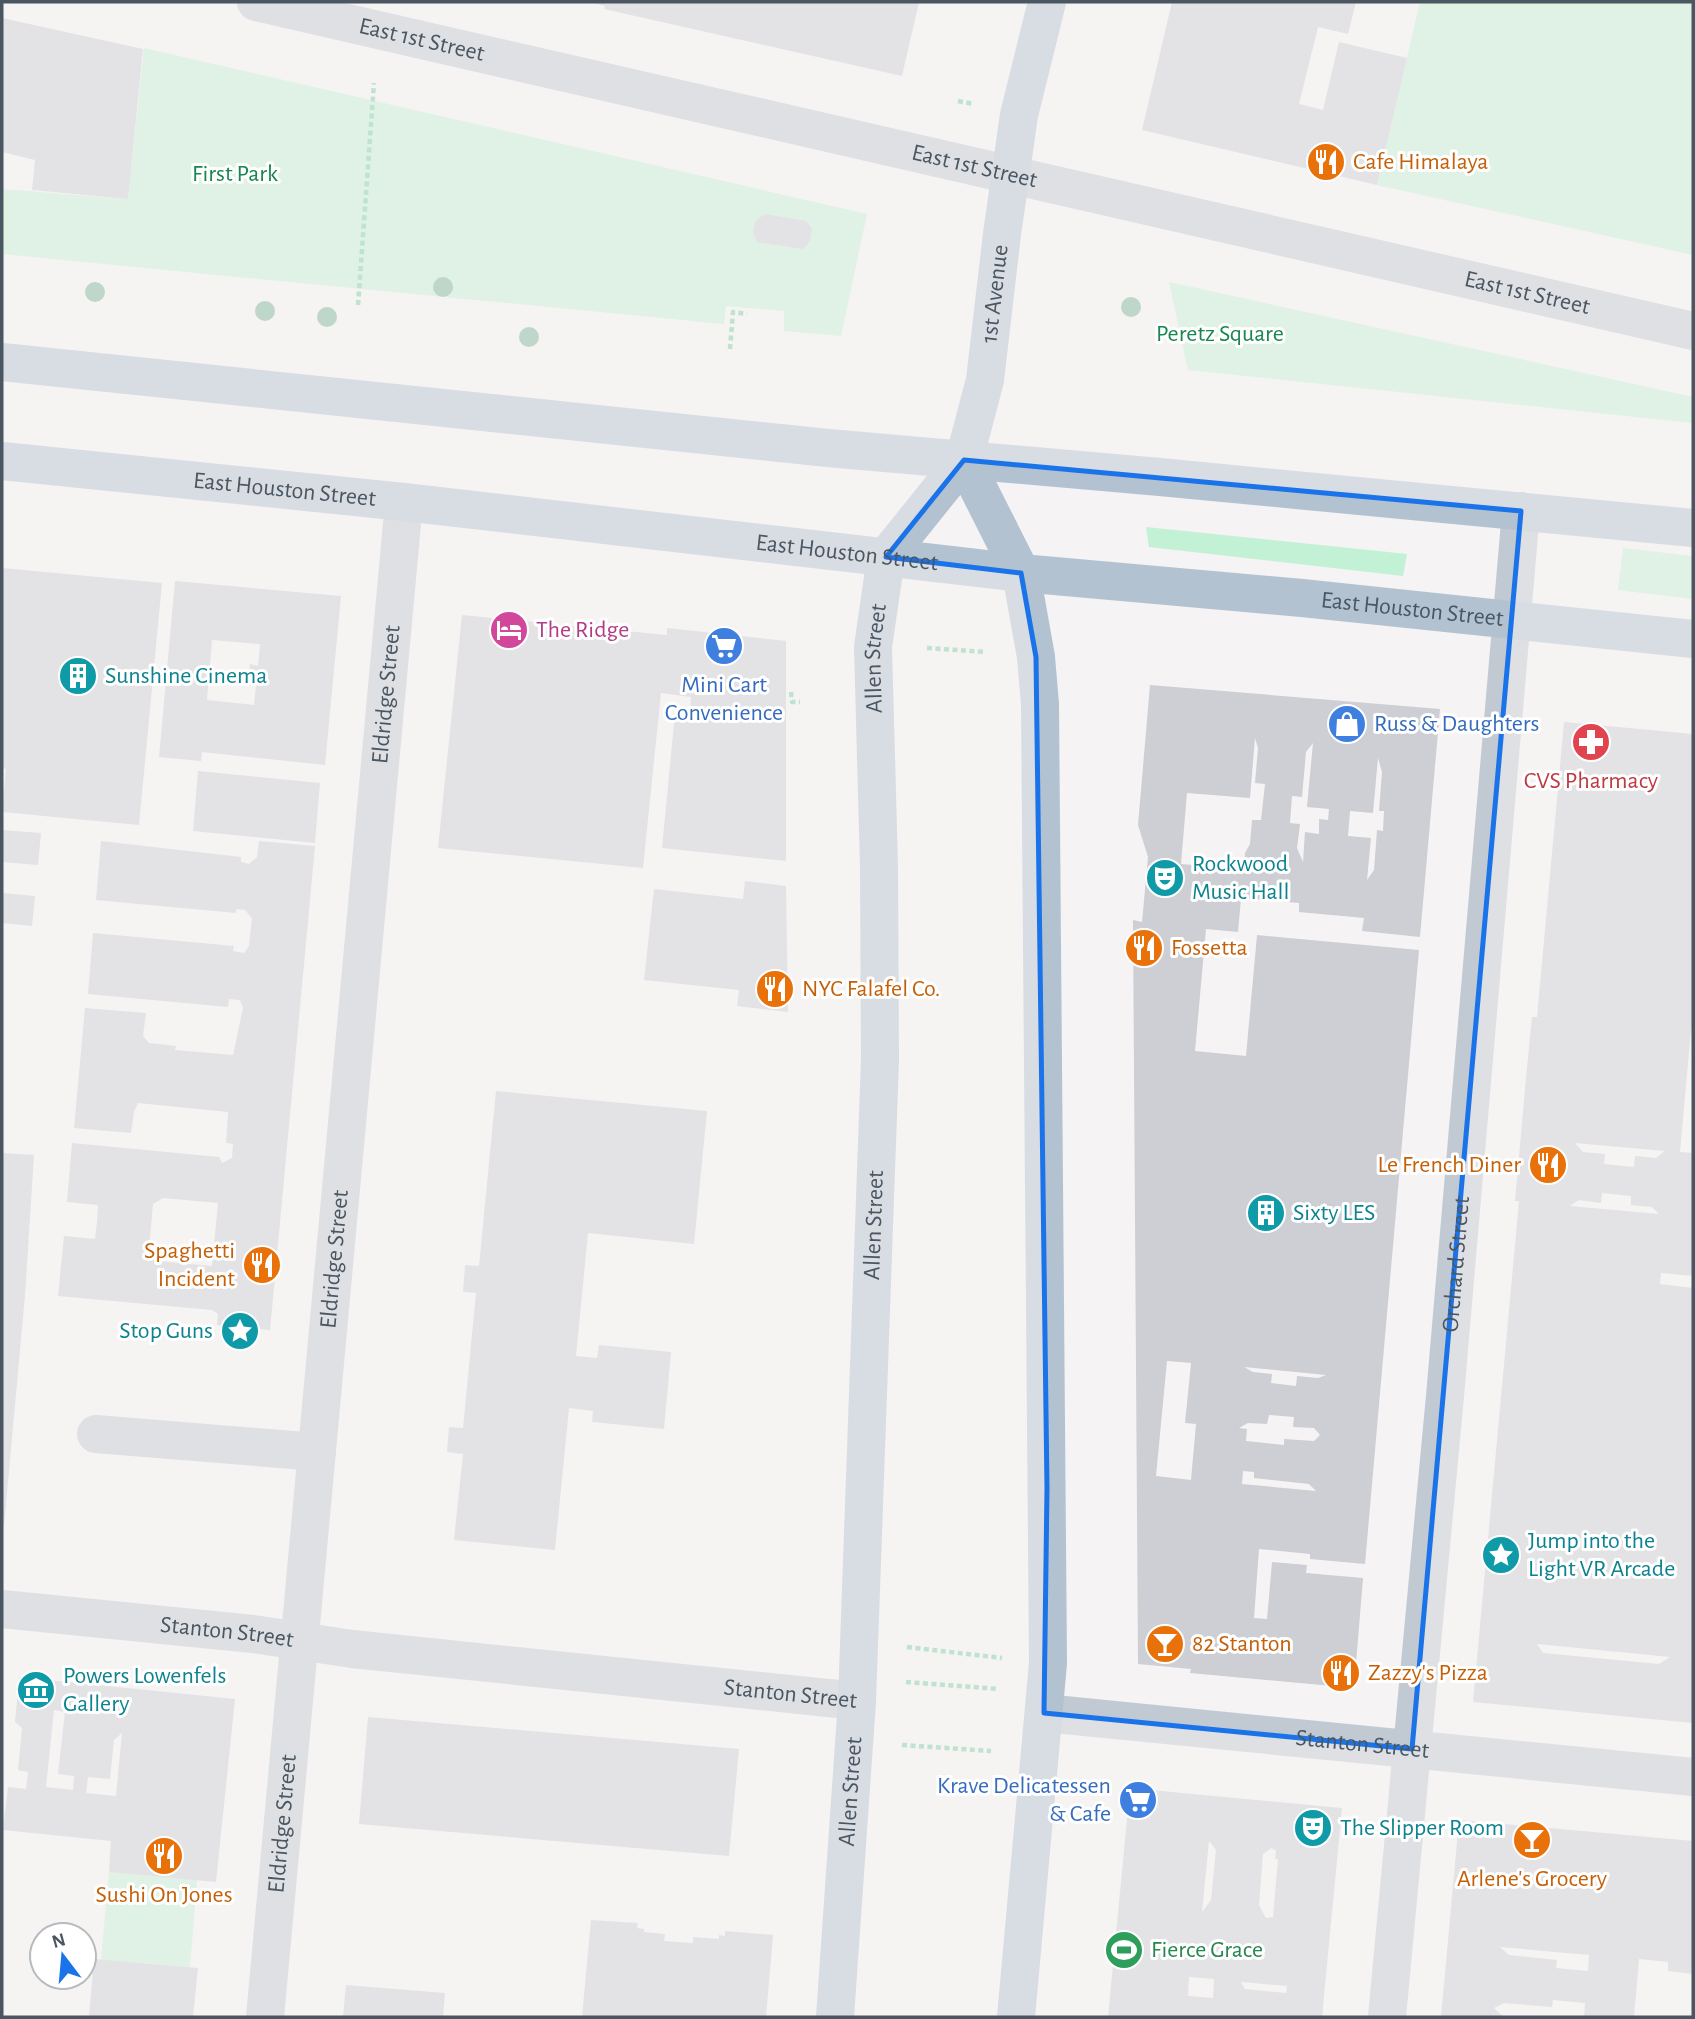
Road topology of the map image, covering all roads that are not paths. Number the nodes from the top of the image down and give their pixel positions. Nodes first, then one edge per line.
1 (256, 2) edge
2 (1046, 2) edge
3 (1010, 175) junction
4 (1693, 331) edge
5 (2, 362) edge
6 (964, 460) junction
7 (2, 461) edge
8 (404, 502) junction
9 (1521, 511) junction
10 (1693, 528) edge
11 (886, 557) junction
12 (1021, 573) junction
13 (1512, 620) junction
14 (1693, 639) edge
15 (96, 1434) dead end
16 (317, 1452) junction
17 (2, 1609) edge
18 (299, 1640) junction
19 (857, 1701) junction
20 (1044, 1713) junction
21 (1412, 1749) junction
22 (1693, 1777) edge
23 (265, 2017) edge
24 (835, 2017) edge
25 (1016, 2017) edge
26 (1387, 2017) edge

1 - 3 street, East 1st Street
2 - 3 main road, 1st Avenue
3 - 4 street, East 1st Street
3 - 6 main road, 1st Avenue
5 - 6 main road
6 - 9 main road
6 - 11 main road
6 - 12 main road
7 - 8 main road, East Houston Street
8 - 11 main road, East Houston Street
8 - 16 street, Eldridge Street
9 - 10 main road
9 - 13 street, Orchard Street
11 - 12 main road, East Houston Street
11 - 19 main road, Allen Street
12 - 13 main road, East Houston Street
12 - 20 main road
13 - 14 main road, East Houston Street
13 - 21 street, Orchard Street
15 - 16 street
16 - 18 street, Eldridge Street
17 - 18 street, Stanton Street
18 - 19 street, Stanton Street
18 - 23 street, Eldridge Street
19 - 24 main road, Allen Street
20 - 21 street, Stanton Street
20 - 25 main road
21 - 22 street, Stanton Street
21 - 26 street, Orchard Street

